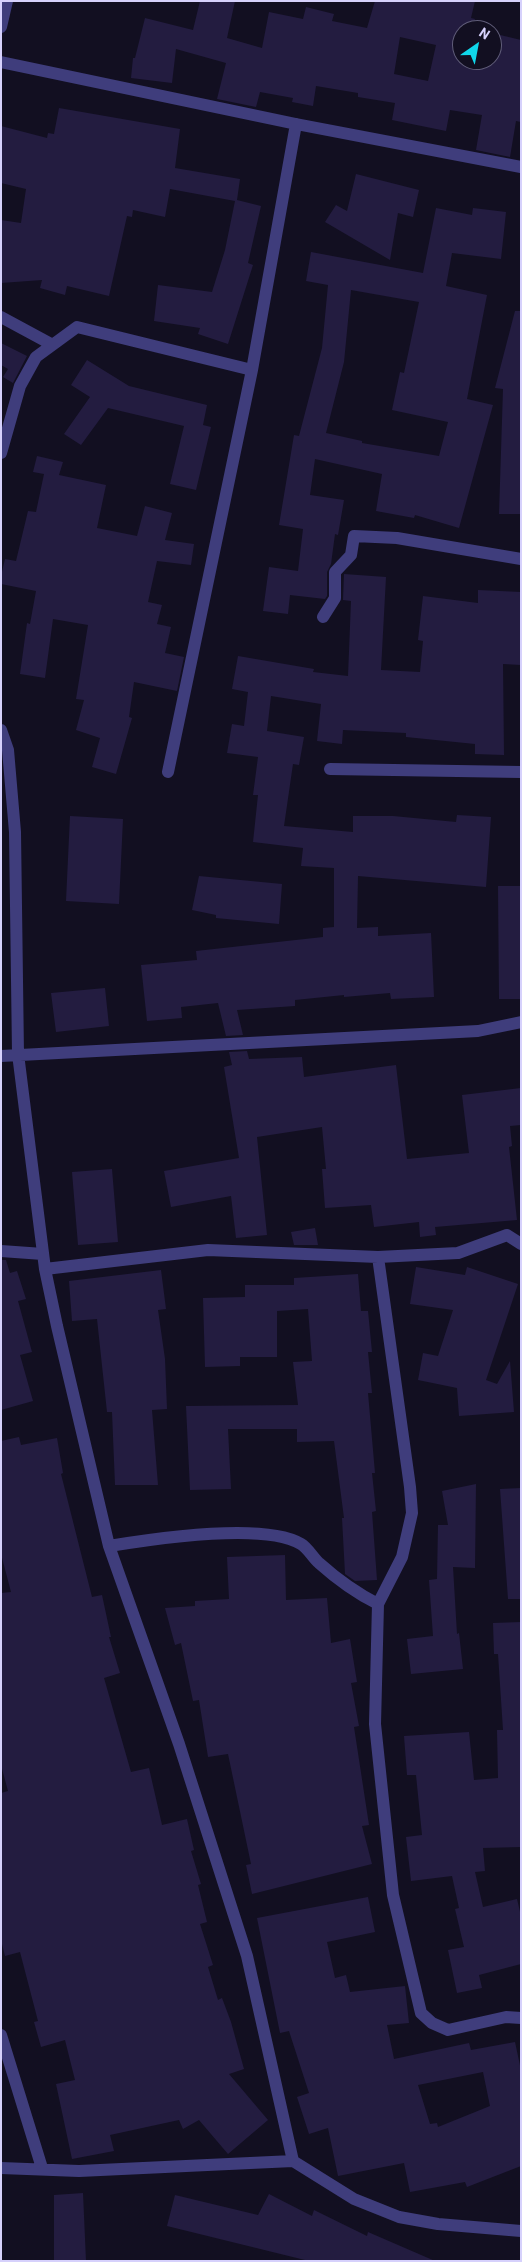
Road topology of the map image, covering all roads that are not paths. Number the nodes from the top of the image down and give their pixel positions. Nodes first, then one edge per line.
1 (7, 1) edge
2 (1, 28) edge
3 (1, 62) edge
4 (296, 124) junction
5 (521, 167) edge
6 (1, 317) edge
7 (51, 344) junction
8 (252, 370) junction
9 (1, 454) edge
10 (521, 559) edge
11 (323, 617) dead end
12 (1, 730) edge
13 (330, 769) dead end
14 (168, 772) dead end
15 (521, 772) edge
16 (521, 1022) edge
17 (18, 1054) junction
18 (1, 1056) edge
19 (521, 1244) edge
20 (1, 1251) edge
21 (43, 1254) junction
22 (378, 1257) junction
23 (45, 1269) junction
24 (109, 1546) junction
25 (378, 1604) junction
26 (521, 2018) edge
27 (1, 2035) edge
28 (293, 2161) junction
29 (1, 2168) edge
30 (42, 2168) junction
31 (521, 2231) edge

1 - 2 street
3 - 4 street
4 - 5 street
4 - 8 street
6 - 7 street
7 - 8 street
7 - 9 street
8 - 14 street
10 - 11 street
12 - 17 street
13 - 15 street
16 - 17 street
17 - 18 street
17 - 21 street
19 - 22 street
20 - 21 street
21 - 23 street
22 - 23 street
22 - 25 street
23 - 24 street
24 - 25 street
24 - 28 street
25 - 26 street
27 - 30 street
28 - 30 street
28 - 31 street
29 - 30 street

